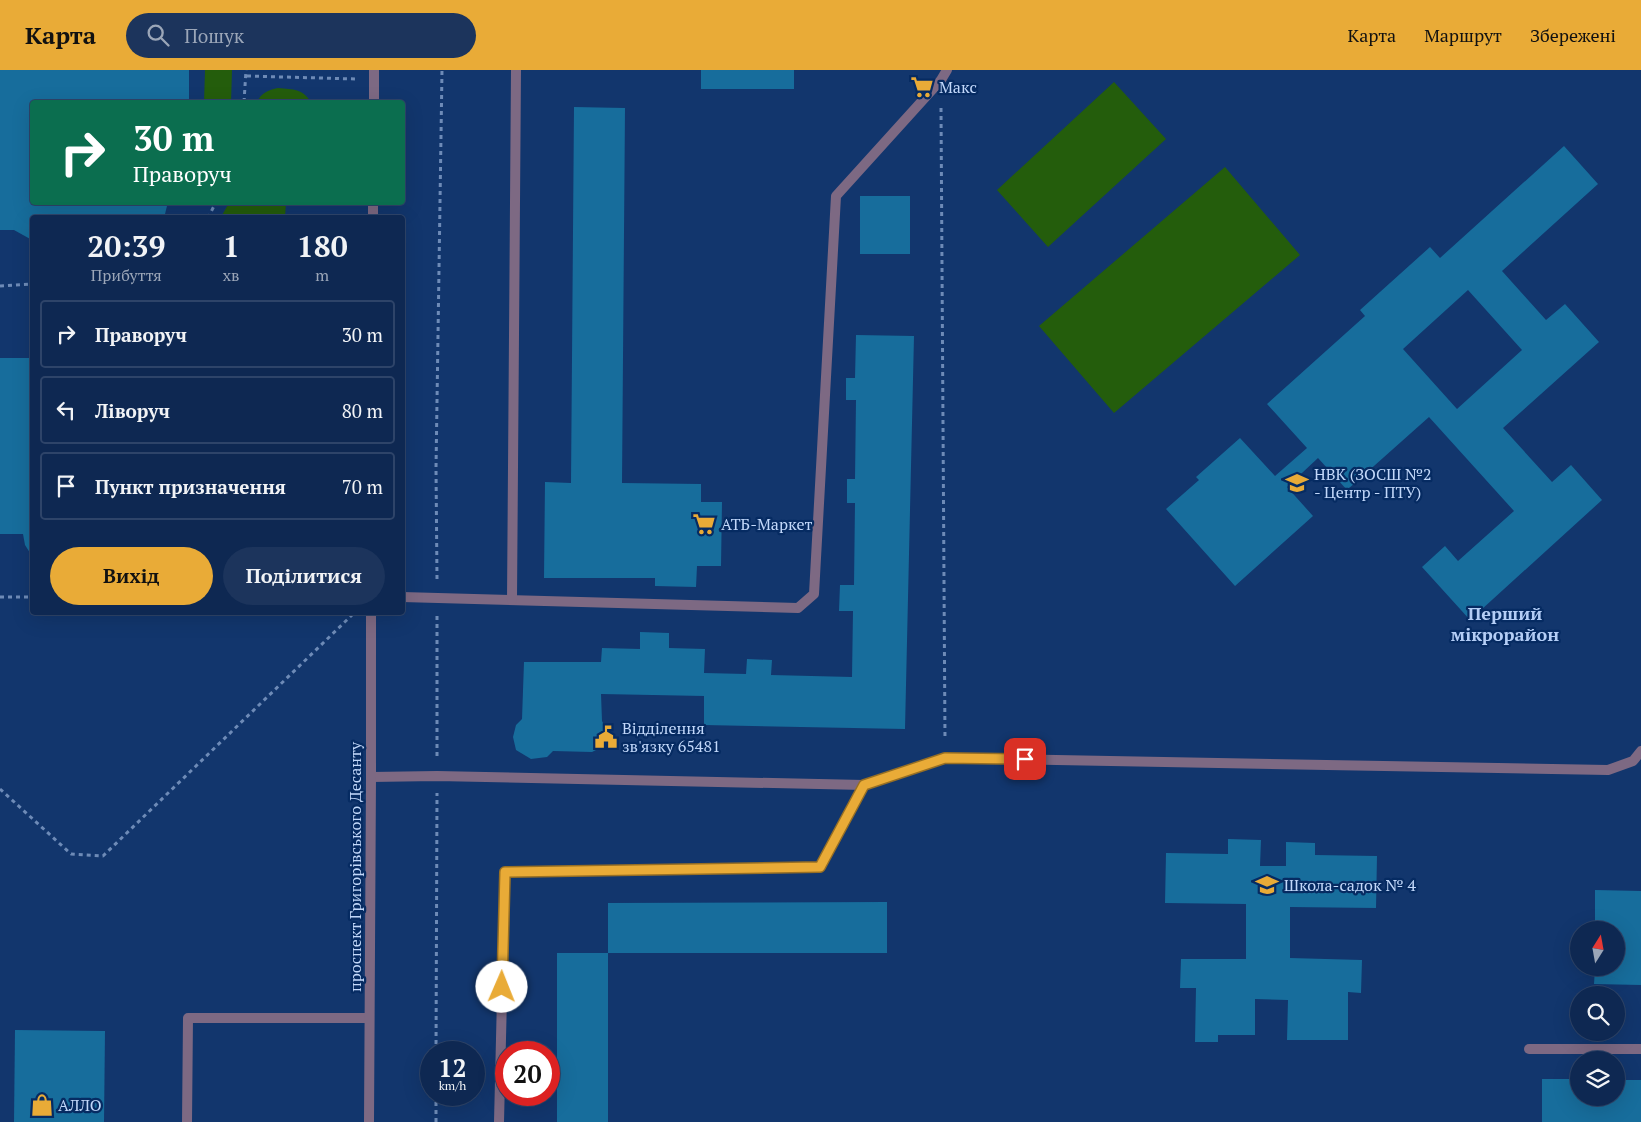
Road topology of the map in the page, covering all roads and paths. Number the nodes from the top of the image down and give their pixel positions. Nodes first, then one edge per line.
1 (246, 70) edge
2 (442, 70) edge
3 (516, 70) edge
4 (947, 70) edge
5 (374, 75) edge
6 (247, 76) junction
7 (941, 80) junction
8 (244, 100) edge
9 (374, 100) edge
10 (30, 284) edge
11 (0, 286) edge
12 (0, 597) edge
13 (30, 597) edge
14 (405, 598) edge
15 (437, 598) junction
16 (512, 600) junction
17 (351, 615) edge
18 (371, 615) edge
19 (1641, 750) edge
20 (945, 758) junction
21 (437, 776) junction
22 (371, 777) junction
23 (864, 785) junction
24 (0, 789) edge
25 (369, 1018) junction
26 (436, 1041) edge
27 (1529, 1049) dead end
28 (1641, 1050) edge
29 (436, 1106) edge
30 (187, 1122) edge
31 (368, 1122) edge
32 (436, 1122) edge
33 (499, 1122) edge

1 - 6 path
2 - 15 path
3 - 16 street
4 - 7 street
5 - 6 path
5 - 9 street
6 - 8 path
7 - 16 street
7 - 20 path
10 - 11 path
12 - 13 path
14 - 15 street
15 - 16 street
15 - 21 path
17 - 24 path
18 - 22 street, проспект Григорівського Десанту
19 - 20 street
20 - 23 street
21 - 22 street
21 - 23 street
21 - 26 path
22 - 25 street, проспект Григорівського Десанту
23 - 33 street
25 - 30 street
25 - 31 street, проспект Григорівського Десанту
27 - 28 street
29 - 32 path

